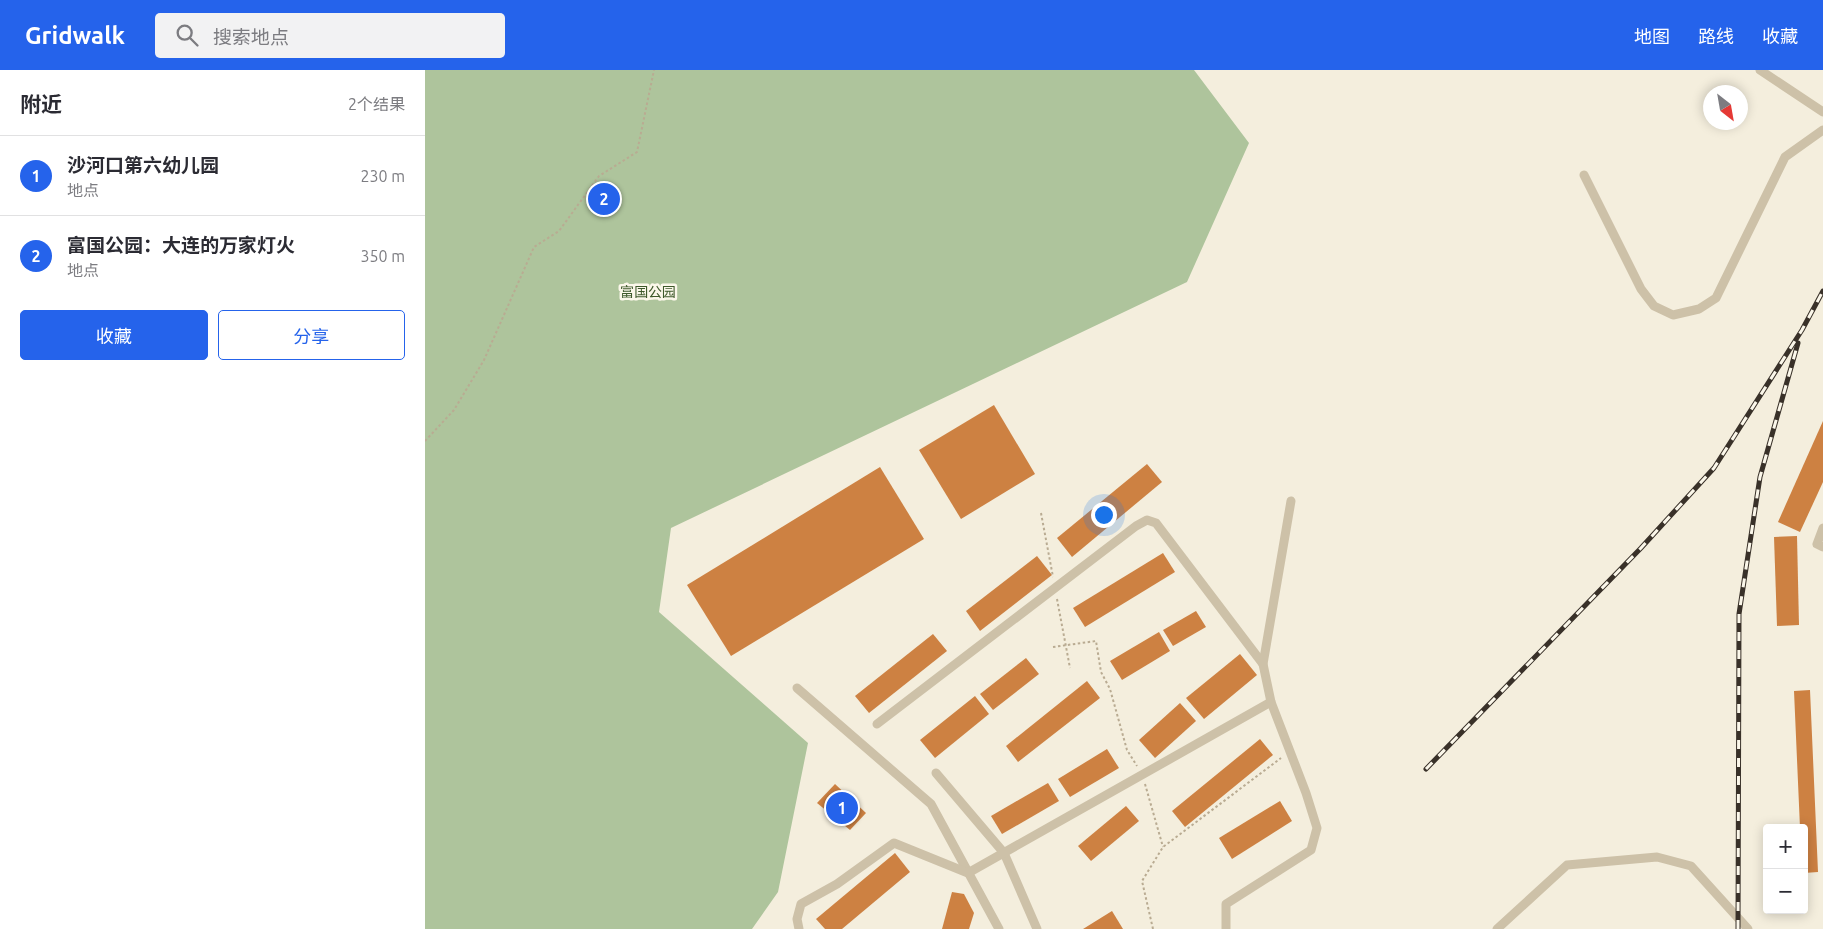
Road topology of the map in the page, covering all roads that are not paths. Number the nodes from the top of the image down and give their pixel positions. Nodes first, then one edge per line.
1 (1760, 70) edge
2 (1823, 112) edge
3 (1823, 130) edge
4 (1583, 175) dead end
5 (1291, 501) dead end
6 (1823, 528) edge
7 (1823, 547) edge
8 (1263, 664) junction
9 (797, 688) dead end
10 (1271, 702) junction
11 (877, 724) dead end
12 (936, 773) dead end
13 (1004, 853) junction
14 (968, 873) junction
15 (799, 929) edge
16 (999, 929) edge
17 (1037, 929) edge
18 (1226, 929) edge
19 (1497, 929) edge
20 (1748, 929) edge

1 - 2 street
3 - 4 street
5 - 8 street
6 - 7 street
8 - 10 street
8 - 11 street
9 - 14 street
10 - 13 street
10 - 18 street
12 - 13 street
13 - 14 street
13 - 17 street
14 - 15 street
14 - 16 street
19 - 20 street

